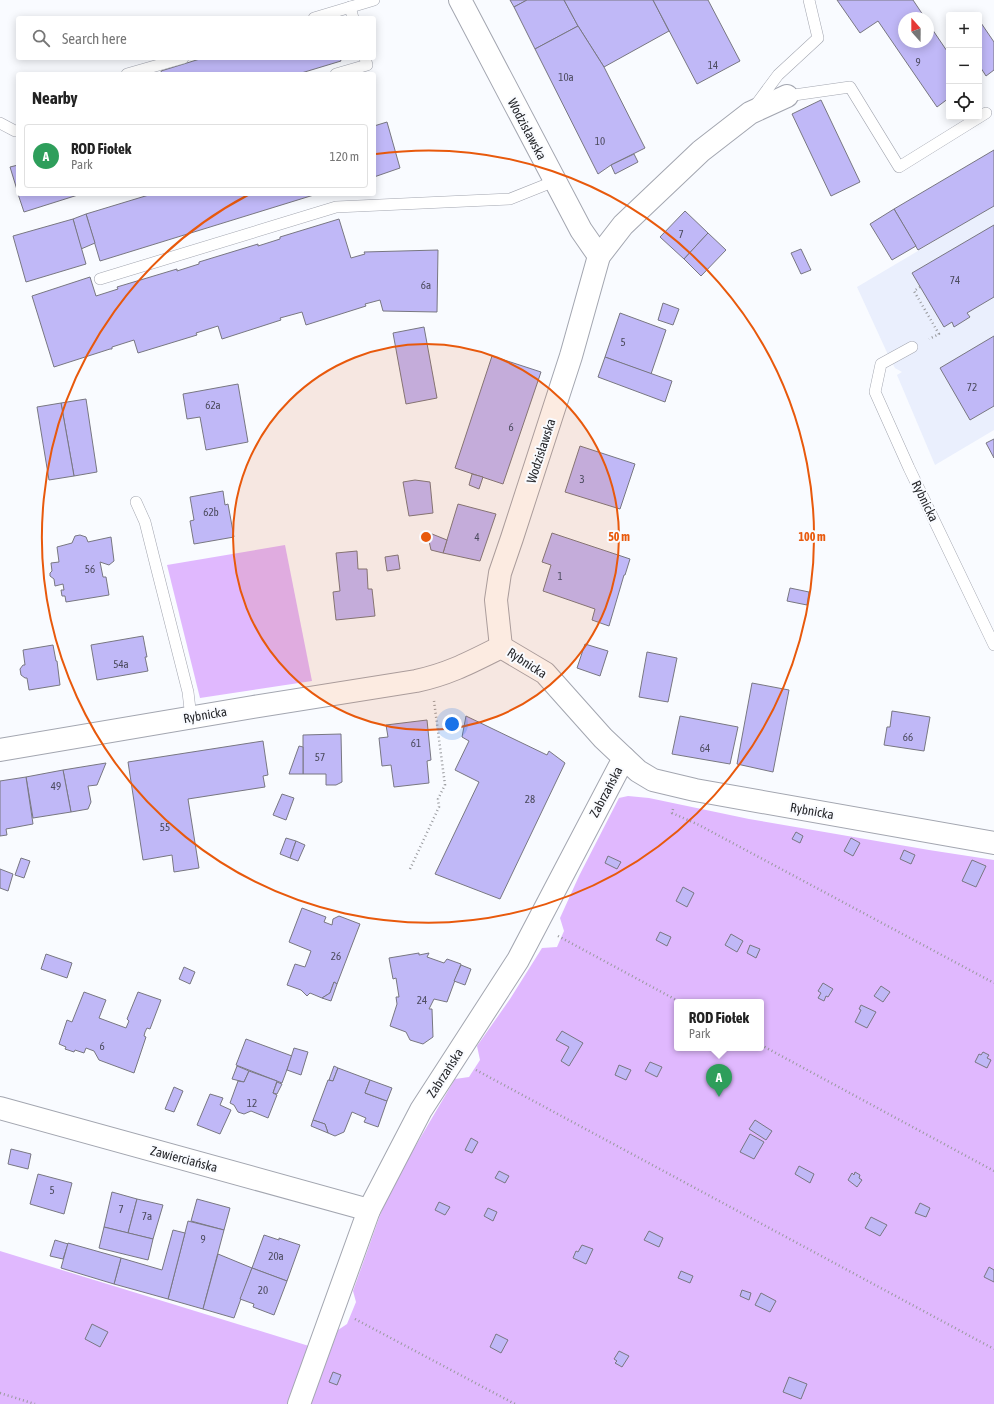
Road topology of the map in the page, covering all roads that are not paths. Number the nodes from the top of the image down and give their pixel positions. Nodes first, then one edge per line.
1 (374, 0) edge
2 (460, 0) edge
3 (809, 0) edge
4 (352, 13) edge
5 (329, 16) edge
6 (176, 60) edge
7 (366, 60) edge
8 (134, 72) edge
9 (343, 72) edge
10 (788, 96) joint
11 (750, 113) junction
12 (986, 113) dead end
13 (0, 123) edge
14 (16, 131) edge
15 (555, 181) junction
16 (598, 256) junction
17 (100, 279) dead end
18 (912, 347) road end
19 (136, 502) dead end
20 (994, 645) edge
21 (501, 647) junction
22 (191, 718) junction
23 (0, 750) edge
24 (624, 758) junction
25 (994, 843) edge
26 (0, 1108) edge
27 (369, 1210) junction
28 (299, 1404) edge

1 - 4 lane
2 - 15 street, Wodzisławska
3 - 11 lane
4 - 5 lane
6 - 8 lane
7 - 9 lane
10 - 11 street, Wodzisławska
10 - 12 lane
11 - 16 street, Wodzisławska
13 - 14 lane
15 - 16 street, Wodzisławska
15 - 17 lane
16 - 21 street, Wodzisławska
18 - 20 lane, Rybnicka
19 - 22 lane
21 - 22 street, Rybnicka
21 - 24 street, Rybnicka
22 - 23 street, Rybnicka
24 - 25 street, Rybnicka
24 - 27 street, Zabrzańska
26 - 27 street, Zawierciańska
27 - 28 street, Zabrzańska

